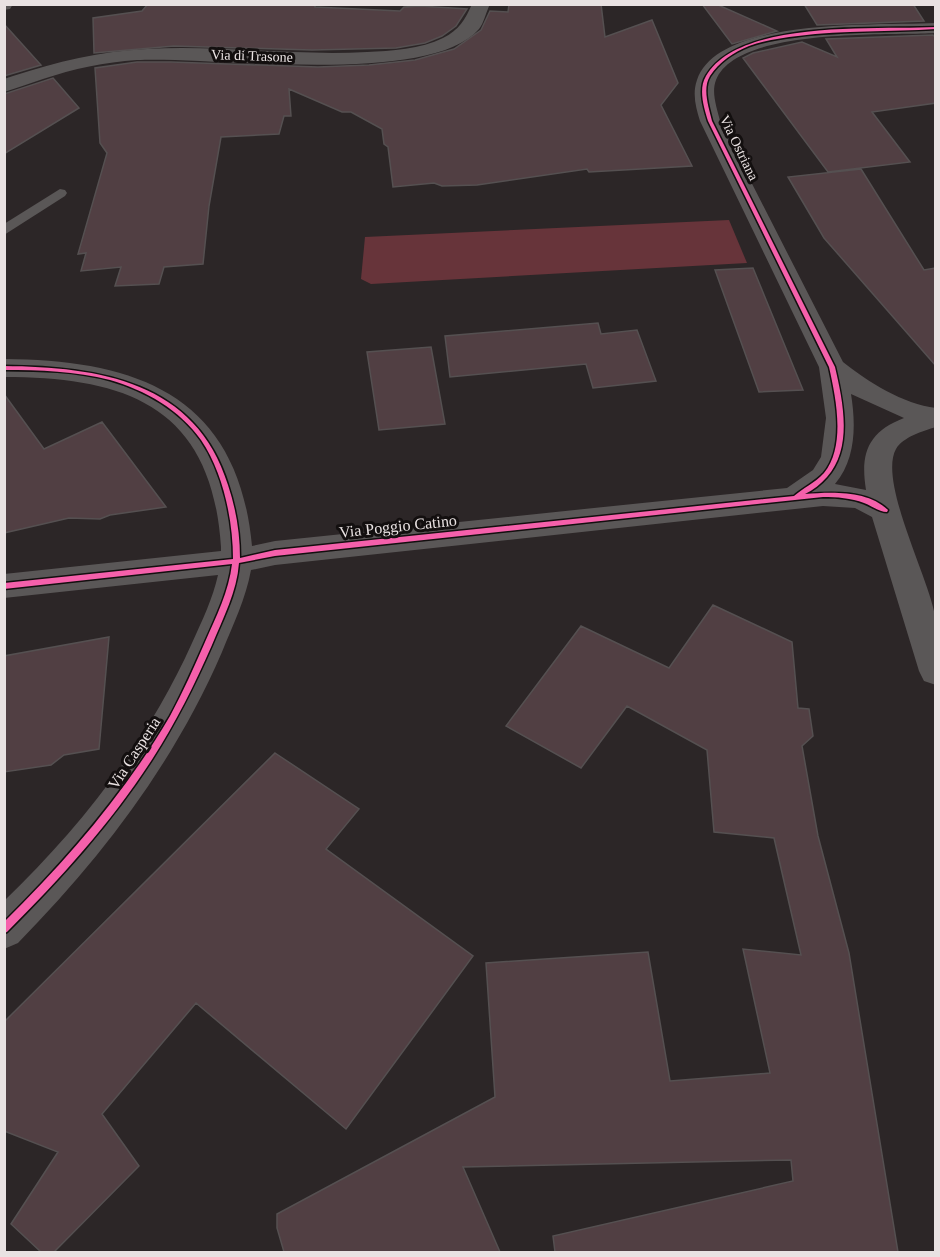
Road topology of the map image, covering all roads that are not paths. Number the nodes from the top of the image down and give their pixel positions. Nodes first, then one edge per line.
1 (481, 4) edge
2 (929, 29) edge
3 (4, 86) edge
4 (60, 193) dead end
5 (4, 231) edge
6 (832, 367) junction
7 (4, 368) edge
8 (935, 417) edge
9 (795, 497) junction
10 (885, 510) junction
11 (236, 561) junction
12 (4, 586) edge
13 (936, 671) edge
14 (4, 929) edge

1 - 3 street, Via di Trasone
2 - 6 street, Via Ostriana
4 - 5 lane
6 - 8 street
6 - 9 street
7 - 11 street
8 - 10 street
9 - 10 street, Via Poggio Catino
9 - 11 street, Via Poggio Catino
10 - 13 street
11 - 12 street, Via Poggio Catino
11 - 14 street, Via Casperia

